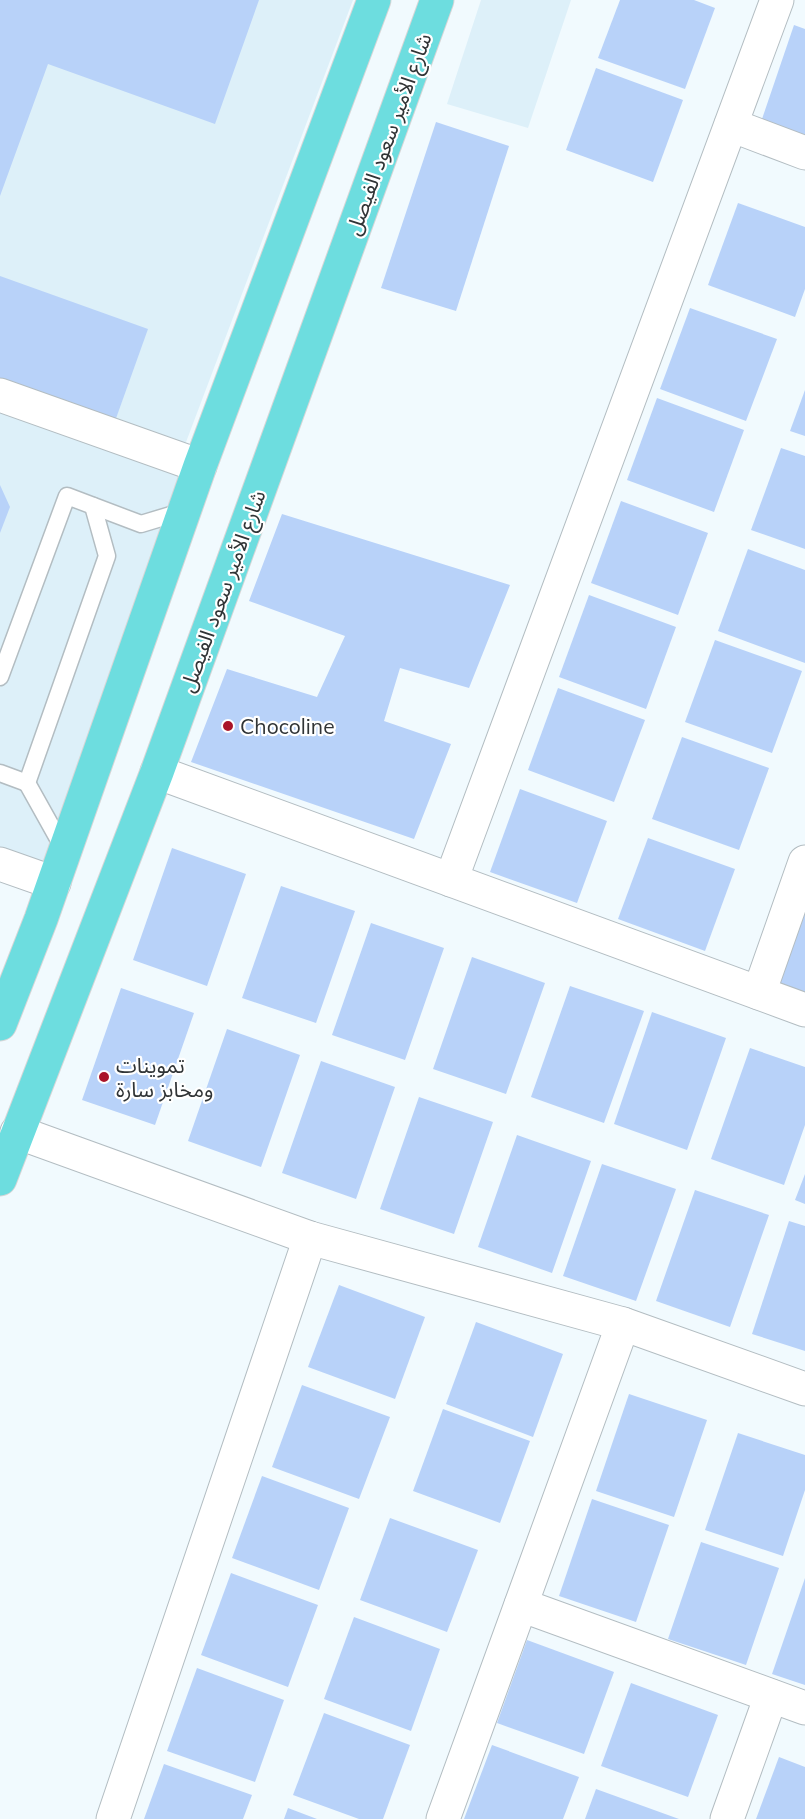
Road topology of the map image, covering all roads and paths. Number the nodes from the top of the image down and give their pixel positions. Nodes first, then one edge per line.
1 (374, 0) edge
2 (437, 0) edge
3 (777, 0) edge
4 (731, 125) junction
5 (805, 153) edge
6 (0, 395) edge
7 (200, 466) junction
8 (93, 506) junction
9 (184, 511) junction
10 (0, 677) edge
11 (157, 772) junction
12 (0, 773) edge
13 (27, 783) junction
14 (65, 851) junction
15 (805, 862) edge
16 (0, 864) edge
17 (451, 880) junction
18 (54, 883) junction
19 (759, 993) junction
20 (805, 1010) edge
21 (0, 1024) edge
22 (18, 1132) junction
23 (0, 1179) edge
24 (310, 1238) junction
25 (623, 1324) junction
26 (805, 1389) edge
27 (521, 1605) junction
28 (771, 1696) junction
29 (805, 1708) edge
30 (113, 1819) edge
31 (443, 1819) edge
32 (727, 1819) edge

1 - 7 main road
2 - 11 main road, شارع الأمير سعود الفيصل
3 - 4 street
4 - 5 street
4 - 17 street
6 - 7 street
7 - 9 main road
8 - 9 lane
8 - 10 lane
8 - 13 lane
9 - 14 main road
11 - 17 street
11 - 22 main road, شارع الأمير سعود الفيصل
12 - 13 lane
13 - 14 lane
14 - 18 main road
15 - 19 street
16 - 18 street
17 - 19 street
18 - 21 main road
19 - 20 street
22 - 23 main road, شارع الأمير سعود الفيصل
22 - 24 street
24 - 25 street
24 - 30 street
25 - 26 street
25 - 27 street
27 - 28 street
27 - 31 street
28 - 29 street
28 - 32 street

